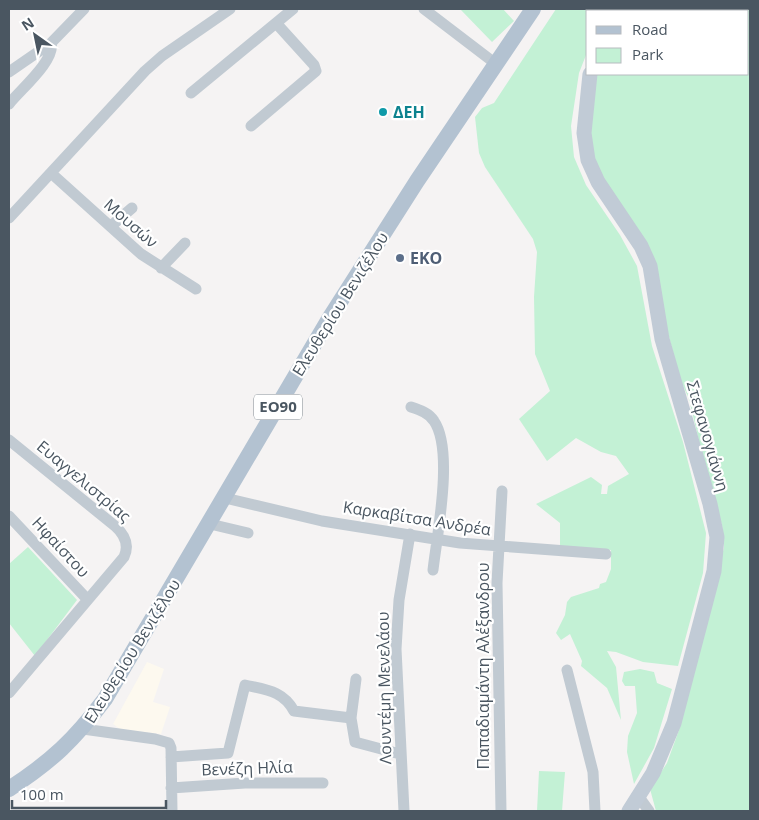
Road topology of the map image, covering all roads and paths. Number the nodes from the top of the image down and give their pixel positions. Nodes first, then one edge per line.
1 (84, 9) edge
2 (230, 9) edge
3 (293, 9) edge
4 (424, 9) edge
5 (533, 9) edge
6 (276, 23) junction
7 (51, 43) junction
8 (496, 64) junction
9 (9, 72) edge
10 (590, 75) edge
11 (191, 93) dead end
12 (9, 104) edge
13 (251, 126) dead end
14 (51, 173) junction
15 (132, 208) dead end
16 (9, 218) edge
17 (111, 226) junction
18 (185, 243) dead end
19 (161, 268) junction
20 (196, 289) dead end
21 (411, 407) dead end
22 (9, 440) edge
23 (502, 491) dead end
24 (226, 498) junction
25 (9, 516) edge
26 (210, 524) junction
27 (248, 532) dead end
28 (410, 534) junction
29 (437, 540) junction
30 (498, 547) junction
31 (606, 554) dead end
32 (433, 570) dead end
33 (87, 599) junction
34 (567, 670) dead end
35 (356, 679) dead end
36 (9, 693) edge
37 (351, 718) junction
38 (83, 729) junction
39 (400, 754) junction
40 (171, 757) junction
41 (323, 783) dead end
42 (171, 788) junction
43 (9, 789) edge
44 (640, 797) junction
45 (165, 811) edge
46 (172, 811) edge
47 (404, 811) edge
48 (501, 811) edge
49 (595, 811) edge
50 (629, 811) edge
51 (650, 811) edge

1 - 7 street
2 - 14 street
3 - 6 street
4 - 8 street
5 - 8 main road, Ελευθερίου Βενιζέλου / ΕΟ90
6 - 11 street
6 - 13 street
7 - 9 street
7 - 12 street
8 - 24 main road, Ελευθερίου Βενιζέλου / ΕΟ90
10 - 44 street, Στεφανογιάννη
14 - 16 street
14 - 17 street, Μουσών
15 - 17 street
17 - 19 street, Μουσών
18 - 19 street
19 - 20 street, Μουσών
21 - 29 street
22 - 33 street, Ευαγγελιστρίας
23 - 30 street, Παπαδιαμάντη Αλέξανδρου
24 - 26 main road, Ελευθερίου Βενιζέλου / ΕΟ90
24 - 28 street, Καρκαβίτσα Ανδρέα
25 - 33 street, Ηφαίστου
26 - 27 street
26 - 38 main road, Ελευθερίου Βενιζέλου / ΕΟ90
28 - 29 street, Καρκαβίτσα Ανδρέα
28 - 39 street, Λουντέμη Μενελάου
29 - 30 street, Καρκαβίτσα Ανδρέα
29 - 32 street
30 - 31 street, Καρκαβίτσα Ανδρέα
30 - 48 street, Παπαδιαμάντη Αλέξανδρου
33 - 36 street, Ηφαίστου
34 - 49 street
35 - 37 street
37 - 39 street
37 - 40 street
38 - 40 street
38 - 43 main road, Ελευθερίου Βενιζέλου / ΕΟ90
39 - 47 street, Λουντέμη Μενελάου
40 - 42 street
41 - 42 street, Βενέζη Ηλία
42 - 46 street
44 - 50 street, Στεφανογιάννη
44 - 51 street
45 - 46 street

